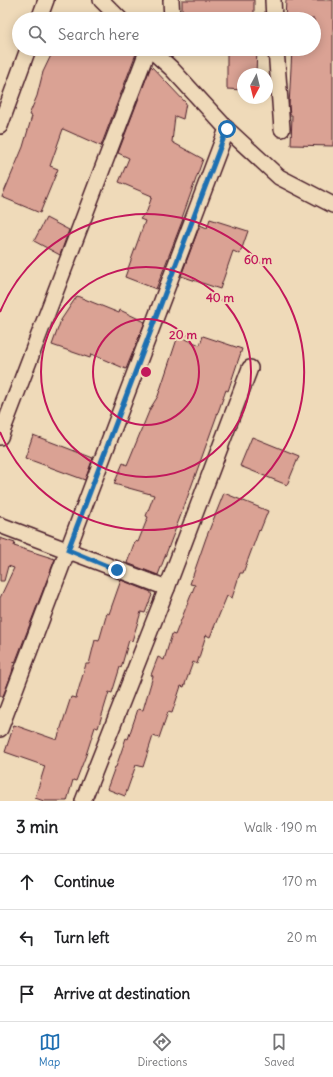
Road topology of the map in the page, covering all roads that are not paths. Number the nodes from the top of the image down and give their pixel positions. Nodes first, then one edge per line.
1 (46, 0) edge
2 (101, 0) edge
3 (171, 0) edge
4 (273, 0) edge
5 (42, 12) edge
6 (113, 12) edge
7 (172, 12) edge
8 (274, 12) edge
9 (25, 56) edge
10 (146, 56) edge
11 (157, 56) edge
12 (277, 56) edge
13 (0, 126) edge
14 (227, 129) junction
15 (282, 129) dead end
16 (333, 205) edge
17 (250, 368) dead end
18 (0, 437) edge
19 (0, 524) edge
20 (68, 550) junction
21 (167, 588) junction
22 (0, 728) edge
23 (83, 801) edge

1 - 5 street
2 - 6 street
3 - 7 street
4 - 8 street
9 - 13 street
10 - 18 street
11 - 14 street
12 - 15 street
14 - 16 street
14 - 20 street
17 - 21 street
19 - 20 street
20 - 21 street
20 - 22 street
21 - 23 street

